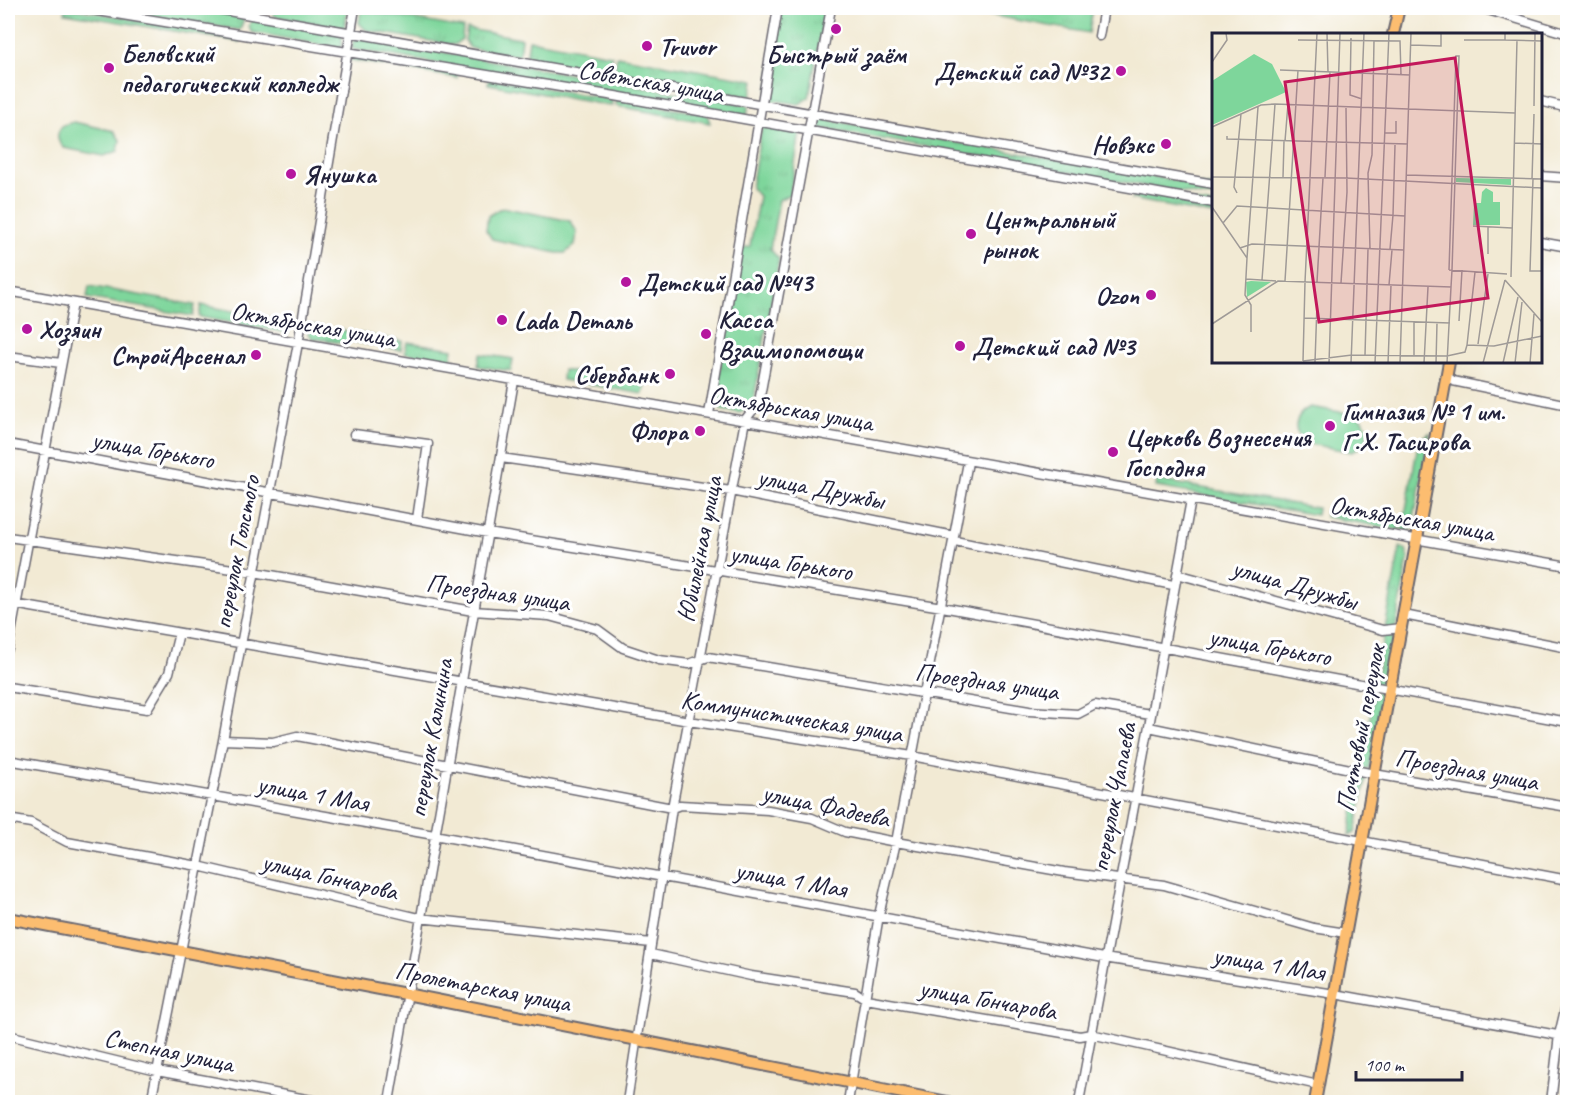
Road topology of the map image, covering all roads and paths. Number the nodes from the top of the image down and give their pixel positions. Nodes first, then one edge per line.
1 (81, 8) edge
2 (211, 8) edge
3 (355, 8) edge
4 (778, 8) edge
5 (831, 8) edge
6 (1104, 8) edge
7 (1399, 8) edge
8 (1481, 8) edge
9 (351, 32) junction
10 (1393, 33) edge
11 (1568, 34) edge
12 (1099, 36) dead end
13 (347, 51) junction
14 (1542, 102) edge
15 (761, 105) junction
16 (1568, 108) edge
17 (811, 112) junction
18 (758, 121) junction
19 (807, 130) junction
20 (1542, 176) edge
21 (1568, 178) edge
22 (1212, 184) edge
23 (1212, 202) edge
24 (1542, 242) edge
25 (1568, 247) edge
26 (8, 291) edge
27 (73, 303) junction
28 (297, 342) junction
29 (8, 356) edge
30 (61, 363) junction
31 (1449, 363) edge
32 (1447, 376) junction
33 (514, 381) junction
34 (1568, 405) edge
35 (709, 414) junction
36 (746, 420) junction
37 (354, 434) dead end
38 (8, 444) edge
39 (45, 452) junction
40 (501, 458) junction
41 (968, 462) junction
42 (269, 491) junction
43 (731, 491) junction
44 (1191, 500) junction
45 (417, 519) junction
46 (488, 533) junction
47 (8, 537) edge
48 (955, 538) junction
49 (28, 539) junction
50 (1418, 541) junction
51 (1568, 566) edge
52 (254, 572) junction
53 (717, 572) junction
54 (1177, 574) junction
55 (1173, 585) junction
56 (12, 604) edge
57 (942, 607) junction
58 (473, 611) junction
59 (1404, 615) junction
60 (1402, 628) junction
61 (179, 633) junction
62 (240, 643) junction
63 (1568, 648) edge
64 (8, 649) edge
65 (1162, 649) junction
66 (699, 661) junction
67 (461, 681) junction
68 (8, 687) edge
69 (1389, 689) junction
70 (922, 694) junction
71 (1150, 714) junction
72 (689, 721) junction
73 (1568, 722) edge
74 (1149, 727) junction
75 (223, 740) junction
76 (912, 756) junction
77 (8, 760) edge
78 (446, 764) junction
79 (1374, 774) junction
80 (211, 796) junction
81 (1134, 797) junction
82 (1568, 807) edge
83 (672, 808) junction
84 (8, 819) edge
85 (434, 835) junction
86 (896, 842) junction
87 (1362, 842) junction
88 (198, 866) junction
89 (662, 878) junction
90 (1119, 878) junction
91 (1568, 880) edge
92 (879, 915) junction
93 (8, 918) edge
94 (419, 918) junction
95 (1346, 933) junction
96 (651, 943) junction
97 (182, 950) junction
98 (651, 954) junction
99 (1104, 958) junction
100 (406, 994) junction
101 (1335, 994) junction
102 (1568, 997) edge
103 (866, 999) junction
104 (1091, 1034) junction
105 (8, 1035) edge
106 (1563, 1036) edge
107 (636, 1039) junction
108 (157, 1071) junction
109 (852, 1085) junction
110 (1318, 1085) junction
111 (151, 1102) edge
112 (322, 1102) edge
113 (388, 1102) edge
114 (627, 1102) edge
115 (848, 1102) edge
116 (948, 1102) edge
117 (1079, 1102) edge
118 (1315, 1102) edge
119 (1551, 1102) edge

1 - 13 street, Советская улица
2 - 9 street, Советская улица
3 - 9 street, переулок Толстого
4 - 15 street
5 - 17 street, Юбилейная улица
6 - 12 street
7 - 10 main road
8 - 11 street
9 - 13 street, переулок Толстого
9 - 15 street, Советская улица
13 - 18 street, Советская улица
13 - 28 street, переулок Толстого
14 - 16 street
15 - 17 street, Советская улица
15 - 18 street
17 - 19 street, Юбилейная улица
17 - 22 street, Советская улица
18 - 19 street, Советская улица
18 - 35 street
19 - 23 street, Советская улица
19 - 36 street, Юбилейная улица
20 - 21 street
24 - 25 street
26 - 27 street, Октябрьская улица
27 - 28 street, Октябрьская улица
27 - 30 street
28 - 33 street, Октябрьская улица
28 - 42 street, переулок Толстого
29 - 30 street
30 - 39 street
31 - 32 main road, Почтовый переулок
32 - 34 street
32 - 50 main road, Почтовый переулок
33 - 35 street, Октябрьская улица
33 - 40 street, переулок Калинина
35 - 36 street, Октябрьская улица
36 - 41 street, Октябрьская улица
36 - 43 street, Юбилейная улица
37 - 45 street
38 - 39 street, улица Горького
39 - 42 street, улица Горького
39 - 49 street
40 - 43 street, улица Дружбы
40 - 46 street, переулок Калинина
41 - 44 street, Октябрьская улица
41 - 48 street
42 - 45 street, улица Горького
42 - 52 street, переулок Толстого
43 - 48 street, улица Дружбы
43 - 53 street, Юбилейная улица
44 - 50 street, Октябрьская улица
44 - 54 street, переулок Чапаева
45 - 46 street, улица Горького
46 - 53 street, улица Горького
46 - 58 street, переулок Калинина
47 - 49 street, Проездная улица
48 - 55 street, улица Дружбы
48 - 57 street
49 - 52 street, Проездная улица
49 - 56 street
50 - 51 street, Октябрьская улица
50 - 59 main road, Почтовый переулок
52 - 58 street, Проездная улица
52 - 62 street, переулок Толстого
53 - 57 street, улица Горького
53 - 66 street, Юбилейная улица
54 - 55 street, переулок Чапаева
54 - 60 street, улица Дружбы
55 - 65 street, переулок Чапаева
56 - 61 street, Коммунистическая улица
56 - 64 street
57 - 65 street, улица Горького
57 - 70 street
58 - 66 street, Проездная улица
58 - 67 street, переулок Калинина
59 - 60 main road, Почтовый переулок
59 - 63 street
60 - 69 main road, Почтовый переулок
61 - 62 street, Коммунистическая улица
61 - 68 street
62 - 67 street, Коммунистическая улица
62 - 75 street, переулок Толстого
65 - 69 street, улица Горького
65 - 71 street, переулок Чапаева
66 - 70 street, Проездная улица
66 - 72 street, Юбилейная улица
67 - 72 street, Коммунистическая улица
67 - 78 street, переулок Калинина
69 - 73 street, улица Горького
69 - 79 main road, Почтовый переулок
70 - 71 street, Проездная улица
70 - 76 street
71 - 74 street, переулок Чапаева
72 - 76 street, Коммунистическая улица
72 - 83 street, Юбилейная улица
74 - 79 street, Проездная улица
74 - 81 street, переулок Чапаева
75 - 78 street, улица Фадеева
75 - 80 street, переулок Толстого
76 - 81 street, Коммунистическая улица
76 - 86 street
77 - 80 street, улица 1 Мая
78 - 83 street, улица Фадеева
78 - 85 street, переулок Калинина
79 - 82 street, Проездная улица
79 - 87 main road, Почтовый переулок
80 - 85 street, улица 1 Мая
80 - 88 street, переулок Толстого
81 - 87 street, Коммунистическая улица
81 - 90 street, переулок Чапаева
83 - 86 street, улица Фадеева
83 - 89 street, Юбилейная улица
84 - 88 street, улица Гончарова
85 - 89 street, улица 1 Мая
85 - 94 street, переулок Калинина
86 - 90 street, улица Фадеева
86 - 92 street
87 - 91 street, Коммунистическая улица
87 - 95 main road, Почтовый переулок
88 - 94 street, улица Гончарова
88 - 97 street, переулок Толстого
89 - 92 street, улица 1 Мая
89 - 96 street, Юбилейная улица
90 - 95 street, улица Фадеева
90 - 99 street, переулок Чапаева
92 - 99 street, улица 1 Мая
92 - 103 street
93 - 97 main road, Пролетарская улица
94 - 96 street, улица Гончарова
94 - 100 street, переулок Калинина
95 - 101 main road, Почтовый переулок
96 - 98 street, Юбилейная улица
97 - 100 main road, Пролетарская улица
97 - 108 street, переулок Толстого
98 - 103 street, улица Гончарова
98 - 107 street, Юбилейная улица
99 - 101 street, улица 1 Мая
99 - 104 street, переулок Чапаева
100 - 107 main road, Пролетарская улица
100 - 113 street, переулок Калинина
101 - 106 street, улица 1 Мая
101 - 110 main road, Почтовый переулок
102 - 106 street
103 - 104 street, улица Гончарова
103 - 109 street
104 - 110 street, улица Гончарова
104 - 117 street, переулок Чапаева
105 - 108 street, Степная улица
106 - 119 street
107 - 109 main road, Пролетарская улица
107 - 114 street, Юбилейная улица
108 - 111 street, переулок Толстого
108 - 112 street, Степная улица
109 - 115 street
109 - 116 main road, Пролетарская улица
110 - 118 main road, Почтовый переулок

